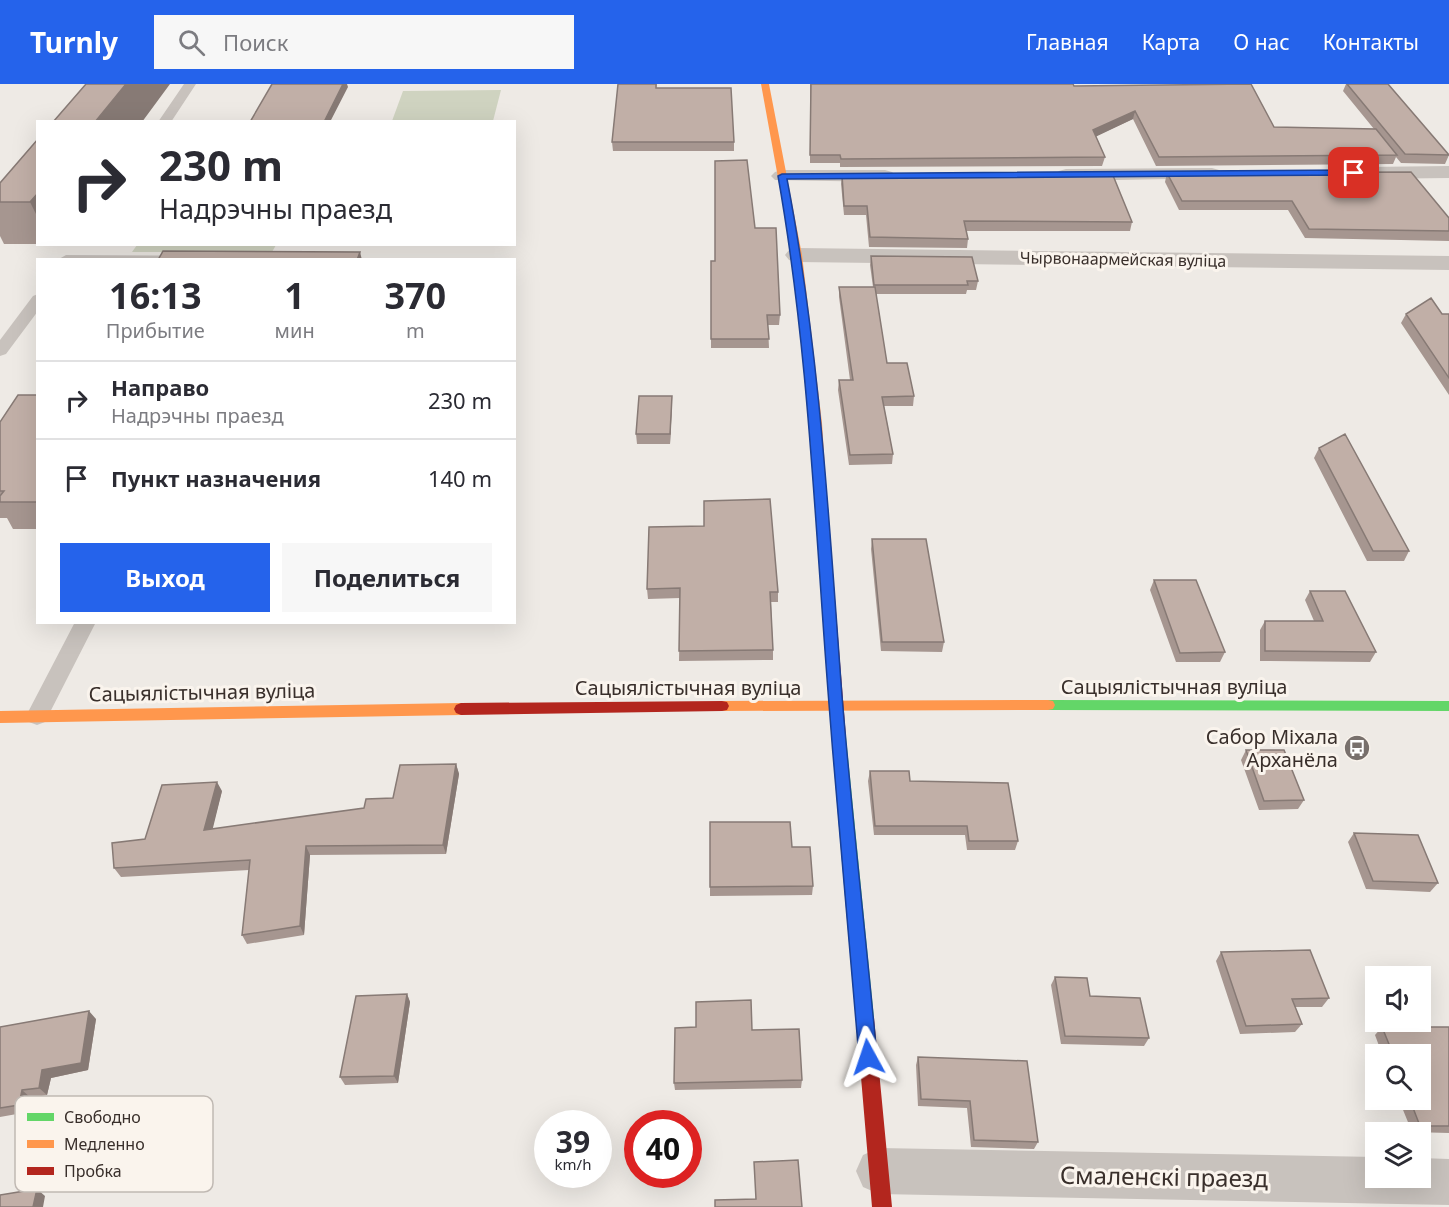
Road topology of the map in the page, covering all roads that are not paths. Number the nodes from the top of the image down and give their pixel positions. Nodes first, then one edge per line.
1 (190, 84) edge
2 (765, 84) edge
3 (166, 120) edge
4 (1449, 172) edge
5 (1342, 173) edge
6 (1235, 174) edge
7 (1044, 175) edge
8 (782, 176) junction
9 (901, 176) edge
10 (797, 255) junction
11 (1449, 263) edge
12 (36, 302) edge
13 (0, 351) edge
14 (85, 624) edge
15 (836, 705) junction
16 (1449, 706) edge
17 (37, 716) junction
18 (0, 717) edge
19 (1449, 1182) edge
20 (880, 1189) edge

1 - 3 lane
2 - 8 street
4 - 5 street
6 - 7 street
8 - 9 street
8 - 10 street
10 - 11 street, Чырвонаармейская вуліца
10 - 15 street
12 - 13 lane
14 - 17 lane
15 - 16 street, Сацыялістычная вуліца
15 - 17 street, Сацыялістычная вуліца
15 - 20 street
17 - 18 street, Сацыялістычная вуліца
19 - 20 street, Смаленскі праезд

